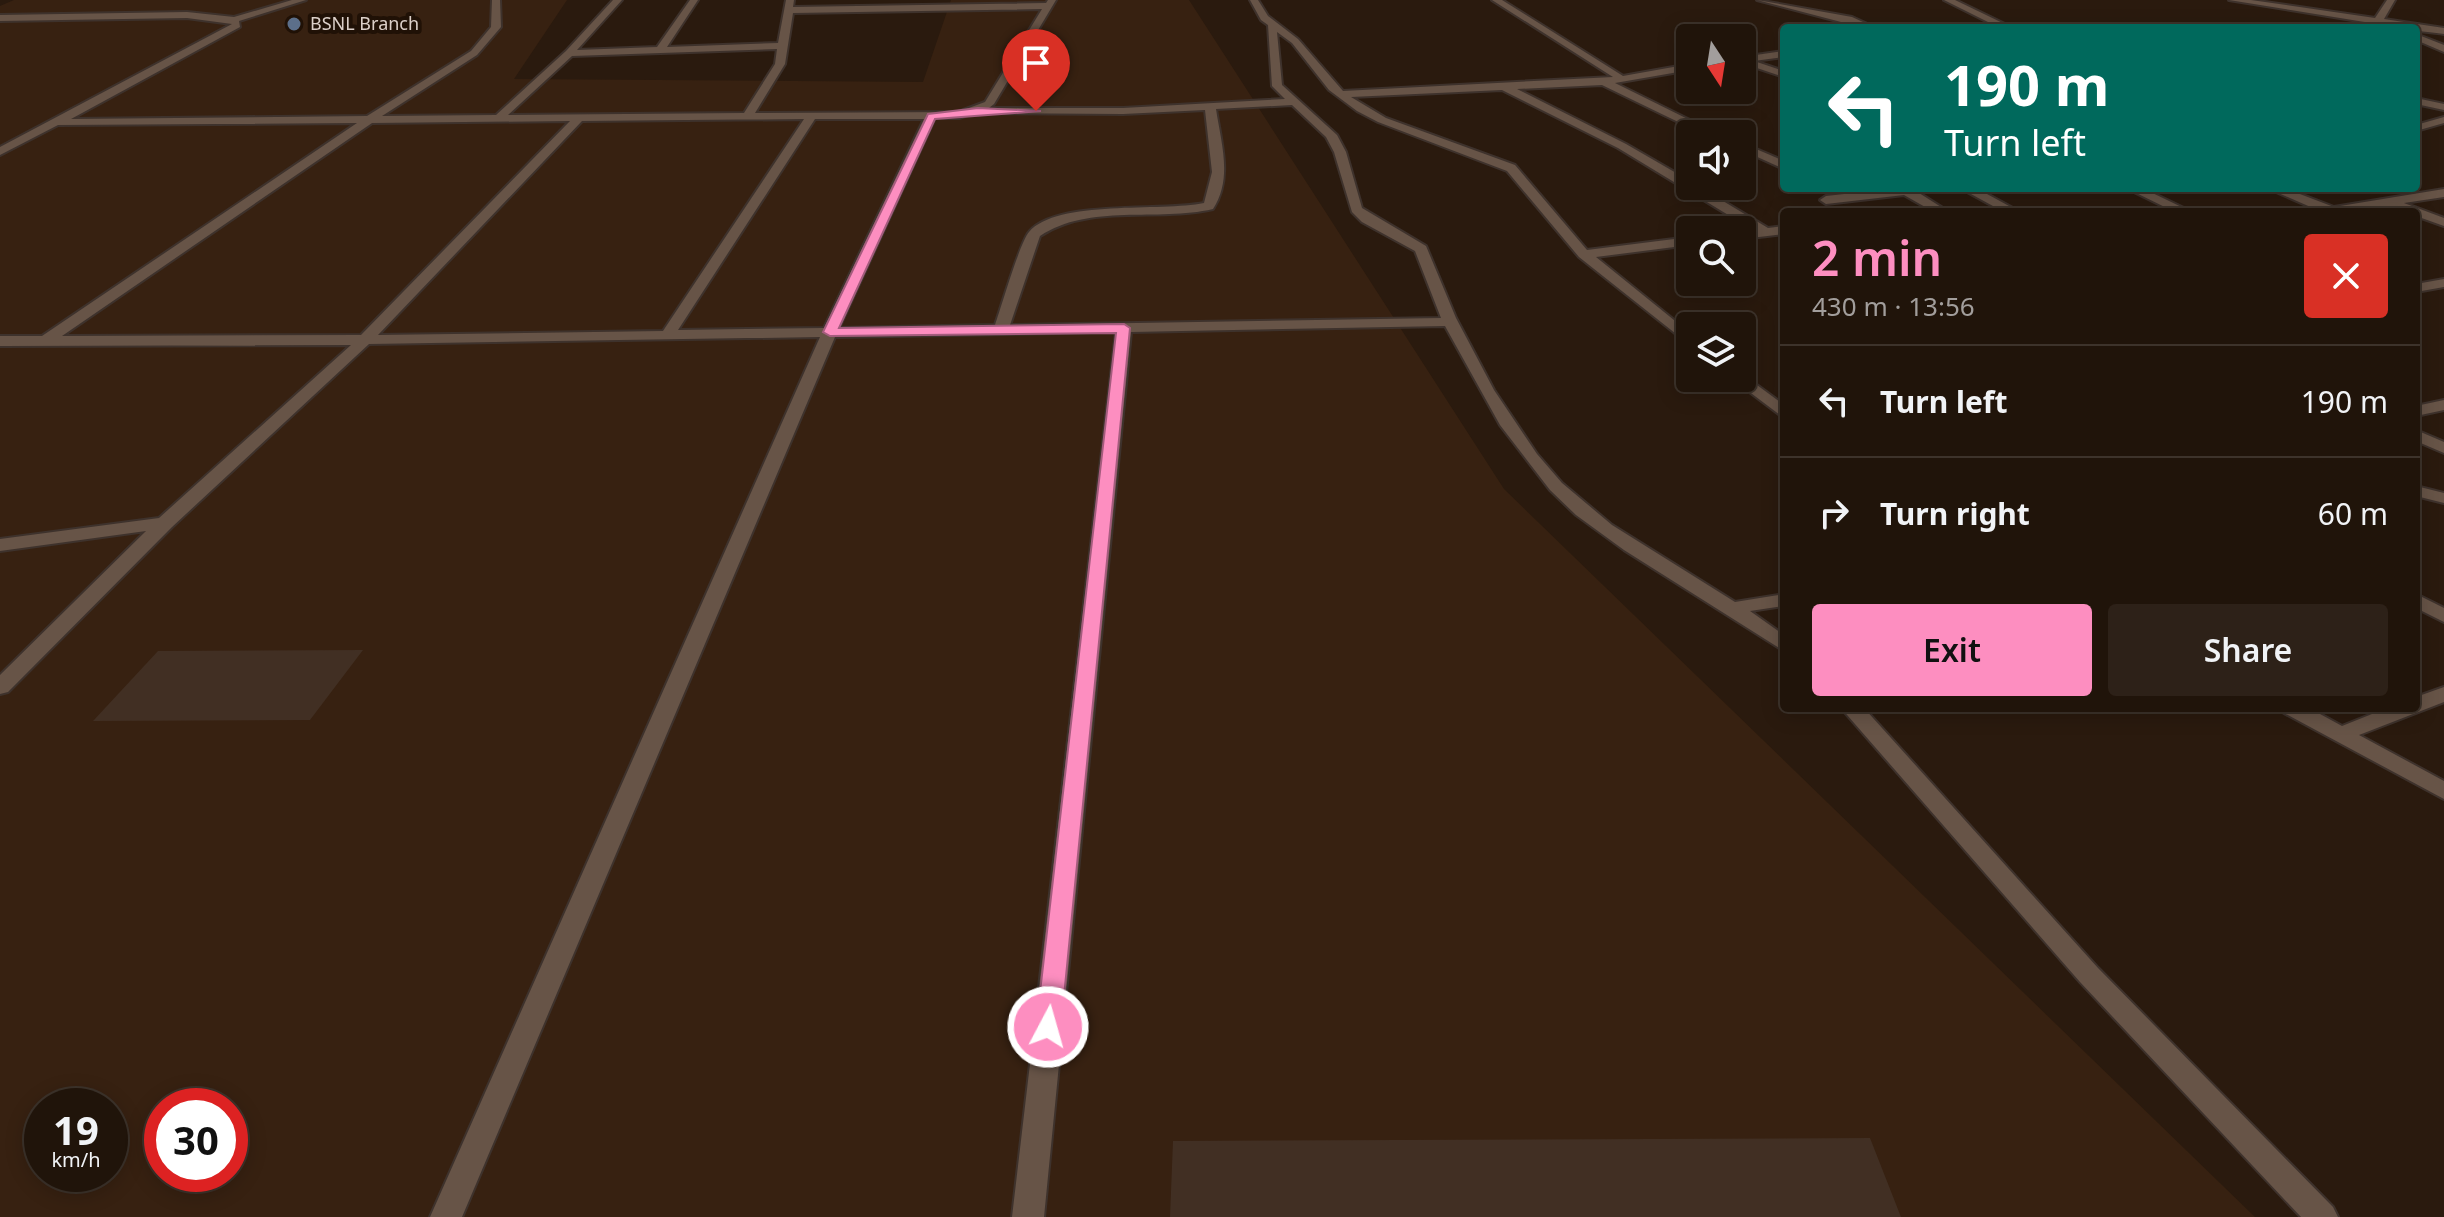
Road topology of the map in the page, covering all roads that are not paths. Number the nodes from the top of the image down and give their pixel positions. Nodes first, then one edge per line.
1 (302, 0) edge
2 (496, 0) edge
3 (618, 0) edge
4 (694, 0) edge
5 (913, 0) edge
6 (1254, 0) edge
7 (1496, 0) edge
8 (1761, 0) edge
9 (1948, 0) edge
10 (2233, 0) edge
11 (2391, 0) edge
12 (1050, 3) edge
13 (789, 5) edge
14 (905, 8) junction
15 (0, 18) edge
16 (234, 20) junction
17 (2378, 21) junction
18 (1863, 24) edge
19 (1999, 24) edge
20 (2384, 24) edge
21 (2398, 24) edge
22 (1272, 26) junction
23 (2420, 27) edge
24 (2444, 31) edge
25 (2420, 39) edge
26 (783, 46) junction
27 (2444, 49) edge
28 (660, 50) junction
29 (569, 53) junction
30 (1780, 55) edge
31 (1756, 58) edge
32 (1756, 65) edge
33 (1676, 69) edge
34 (1780, 73) edge
35 (1619, 77) junction
36 (1604, 82) junction
37 (1505, 87) junction
38 (1341, 94) junction
39 (1293, 102) junction
40 (2420, 102) edge
41 (2444, 107) edge
42 (1210, 108) junction
43 (978, 111) junction
44 (931, 116) junction
45 (747, 117) junction
46 (811, 117) junction
47 (498, 119) junction
48 (578, 119) junction
49 (1683, 120) edge
50 (2444, 120) edge
51 (367, 121) junction
52 (57, 122) junction
53 (2420, 127) edge
54 (1756, 151) edge
55 (0, 152) edge
56 (1780, 160) edge
57 (1815, 192) dead end
58 (1908, 192) joint
59 (1974, 192) edge
60 (2141, 192) edge
61 (2282, 192) edge
62 (2444, 193) edge
63 (1826, 200) junction
64 (2387, 202) junction
65 (1839, 208) edge
66 (1936, 208) edge
67 (2006, 208) edge
68 (2177, 208) edge
69 (2320, 208) edge
70 (2353, 208) edge
71 (2404, 208) edge
72 (2420, 214) edge
73 (2444, 222) edge
74 (1780, 230) edge
75 (1766, 232) junction
76 (1756, 233) edge
77 (1676, 243) edge
78 (1584, 254) junction
79 (2444, 283) edge
80 (2420, 287) edge
81 (1449, 322) junction
82 (1124, 328) junction
83 (1676, 329) edge
84 (1000, 331) junction
85 (669, 332) junction
86 (830, 332) junction
87 (47, 340) junction
88 (365, 340) junction
89 (0, 341) edge
90 (1756, 391) edge
91 (2444, 405) edge
92 (1780, 410) edge
93 (2420, 410) edge
94 (2420, 437) edge
95 (2444, 448) edge
96 (2420, 492) edge
97 (2444, 498) edge
98 (165, 523) junction
99 (0, 545) edge
100 (1780, 601) edge
101 (2420, 602) edge
102 (1733, 608) junction
103 (2444, 616) edge
104 (1780, 642) edge
105 (0, 687) edge
106 (2444, 694) edge
107 (2420, 703) edge
108 (1856, 712) edge
109 (2300, 712) edge
110 (2398, 712) edge
111 (2341, 734) junction
112 (2444, 791) edge
113 (446, 1217) edge
114 (1028, 1217) edge
115 (2322, 1217) edge

1 - 16 street
2 - 51 street
3 - 29 street
4 - 28 street
5 - 14 street
6 - 22 street
7 - 35 street
8 - 18 street
9 - 19 street
10 - 17 street
11 - 17 street
12 - 14 street
12 - 43 street
13 - 14 street
13 - 26 street
15 - 16 street
16 - 52 street
17 - 20 street
17 - 21 street
22 - 38 street
22 - 39 street
23 - 24 street
25 - 27 street
26 - 28 street
26 - 45 street
28 - 29 street
29 - 47 street
30 - 31 street
32 - 34 street
33 - 35 street
35 - 36 street
36 - 37 street
36 - 49 street
37 - 38 street
37 - 75 street
38 - 78 street
39 - 42 street
39 - 81 street
40 - 41 street
42 - 43 street
42 - 84 street
43 - 44 street
44 - 46 street
44 - 86 street
45 - 46 street
45 - 48 street
46 - 85 street
47 - 48 street
47 - 51 street
48 - 88 street
50 - 53 street
51 - 52 street
51 - 87 street
52 - 55 street
54 - 56 street
57 - 63 street
58 - 63 street
58 - 66 street
59 - 67 street
60 - 68 street
61 - 69 street
62 - 64 street
63 - 65 street
64 - 70 street
64 - 71 street
72 - 73 street
74 - 75 street
75 - 76 street
77 - 78 street
78 - 83 street
79 - 80 street
81 - 82 street
81 - 102 street
82 - 84 street
82 - 114 street
84 - 86 street
85 - 86 street
85 - 88 street
86 - 113 street
87 - 88 street
87 - 89 street
88 - 98 street
90 - 92 street
91 - 93 street
94 - 95 street
96 - 97 street
98 - 99 street
98 - 105 street
100 - 102 street
101 - 103 street
102 - 104 street
106 - 107 street
108 - 115 street
109 - 111 street
110 - 111 street
111 - 112 street

